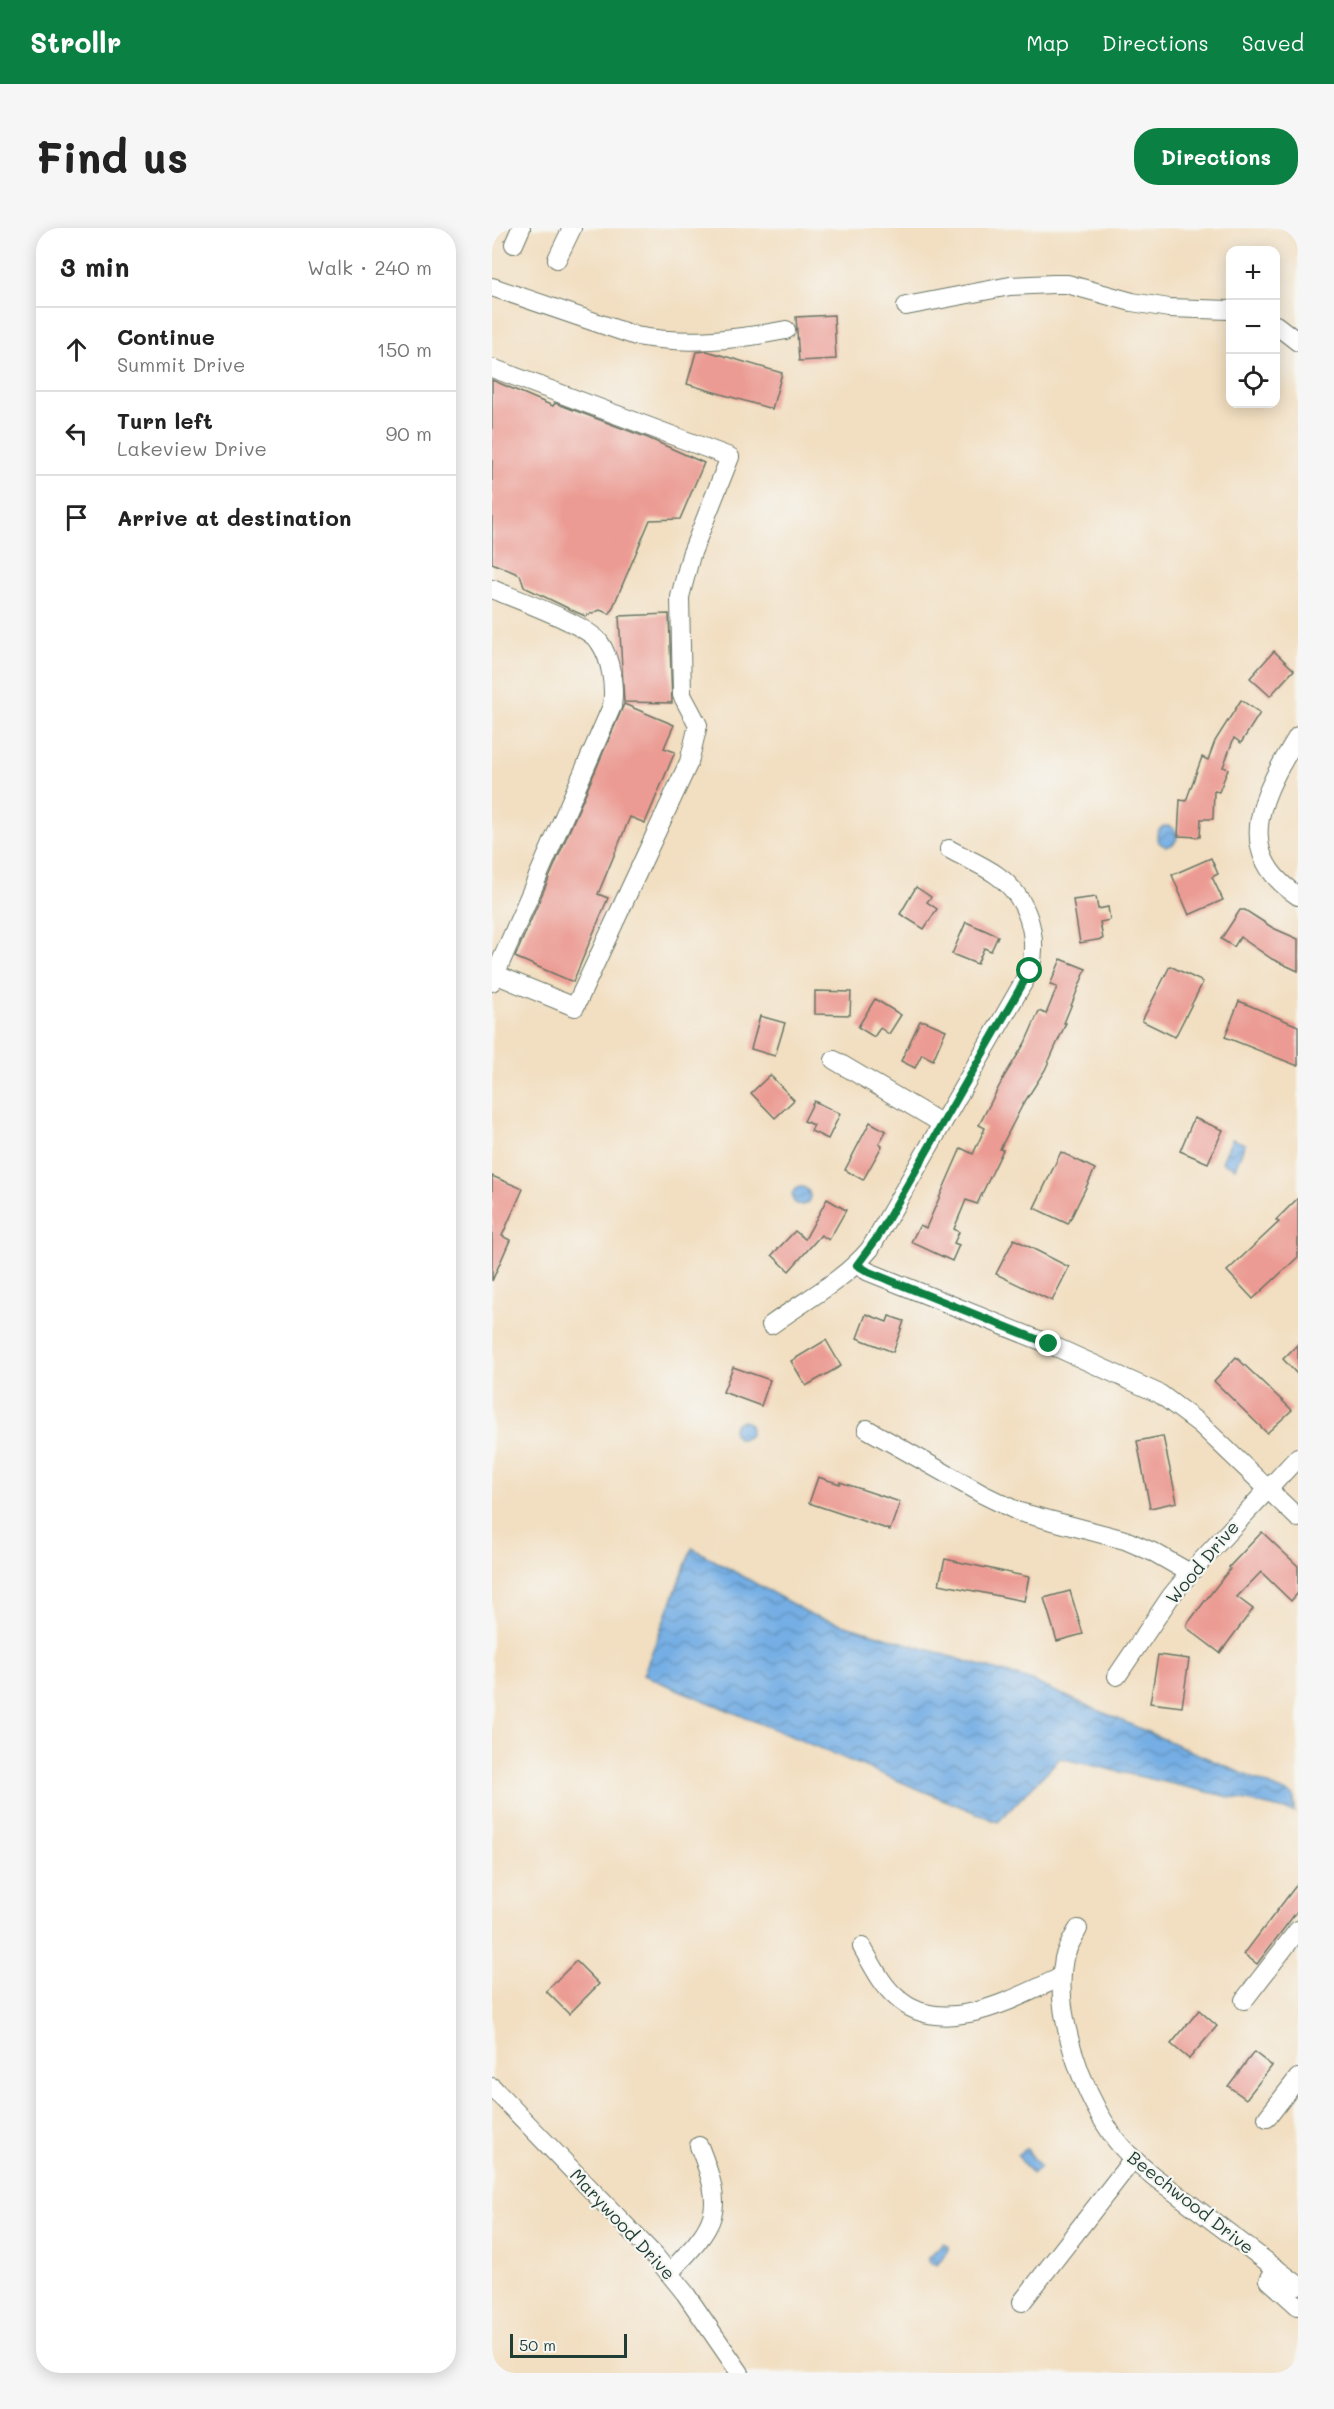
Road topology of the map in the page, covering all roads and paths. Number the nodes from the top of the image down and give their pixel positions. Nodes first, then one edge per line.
1 (572, 228) edge
2 (557, 259) dead end
3 (492, 287) edge
4 (906, 306) dead end
5 (1226, 310) edge
6 (1280, 329) edge
7 (786, 330) dead end
8 (1298, 342) edge
9 (492, 368) edge
10 (492, 589) edge
11 (1298, 735) edge
12 (949, 849) dead end
13 (1298, 896) edge
14 (493, 977) edge
15 (834, 1060) dead end
16 (941, 1123) junction
17 (857, 1265) junction
18 (771, 1325) dead end
19 (867, 1429) dead end
20 (1298, 1456) edge
21 (1267, 1488) junction
22 (1298, 1518) edge
23 (1190, 1573) junction
24 (1117, 1676) dead end
25 (1078, 1929) dead end
26 (1298, 1930) edge
27 (862, 1947) dead end
28 (1061, 1977) junction
29 (1244, 2000) dead end
30 (1298, 2078) edge
31 (492, 2087) edge
32 (1267, 2118) dead end
33 (699, 2146) dead end
34 (1133, 2159) junction
35 (1276, 2268) junction
36 (669, 2273) junction
37 (1298, 2285) edge
38 (1022, 2302) dead end
39 (1298, 2306) edge
40 (740, 2373) edge

1 - 2 street
3 - 7 street
4 - 5 street
6 - 8 street
9 - 14 street
10 - 14 street
11 - 13 street
12 - 16 street
15 - 16 street
16 - 17 street
17 - 18 street
17 - 21 street
19 - 23 street
20 - 21 street, Wood Drive
21 - 22 street
21 - 23 street, Wood Drive
23 - 24 street, Wood Drive
25 - 28 street, Beechwood Drive
26 - 29 street
27 - 28 street
28 - 34 street, Beechwood Drive
30 - 32 street
31 - 36 street, Marywood Drive
33 - 36 street
34 - 35 street, Beechwood Drive
34 - 38 street
35 - 37 street, Beechwood Drive
35 - 39 street
36 - 40 street, Marywood Drive

